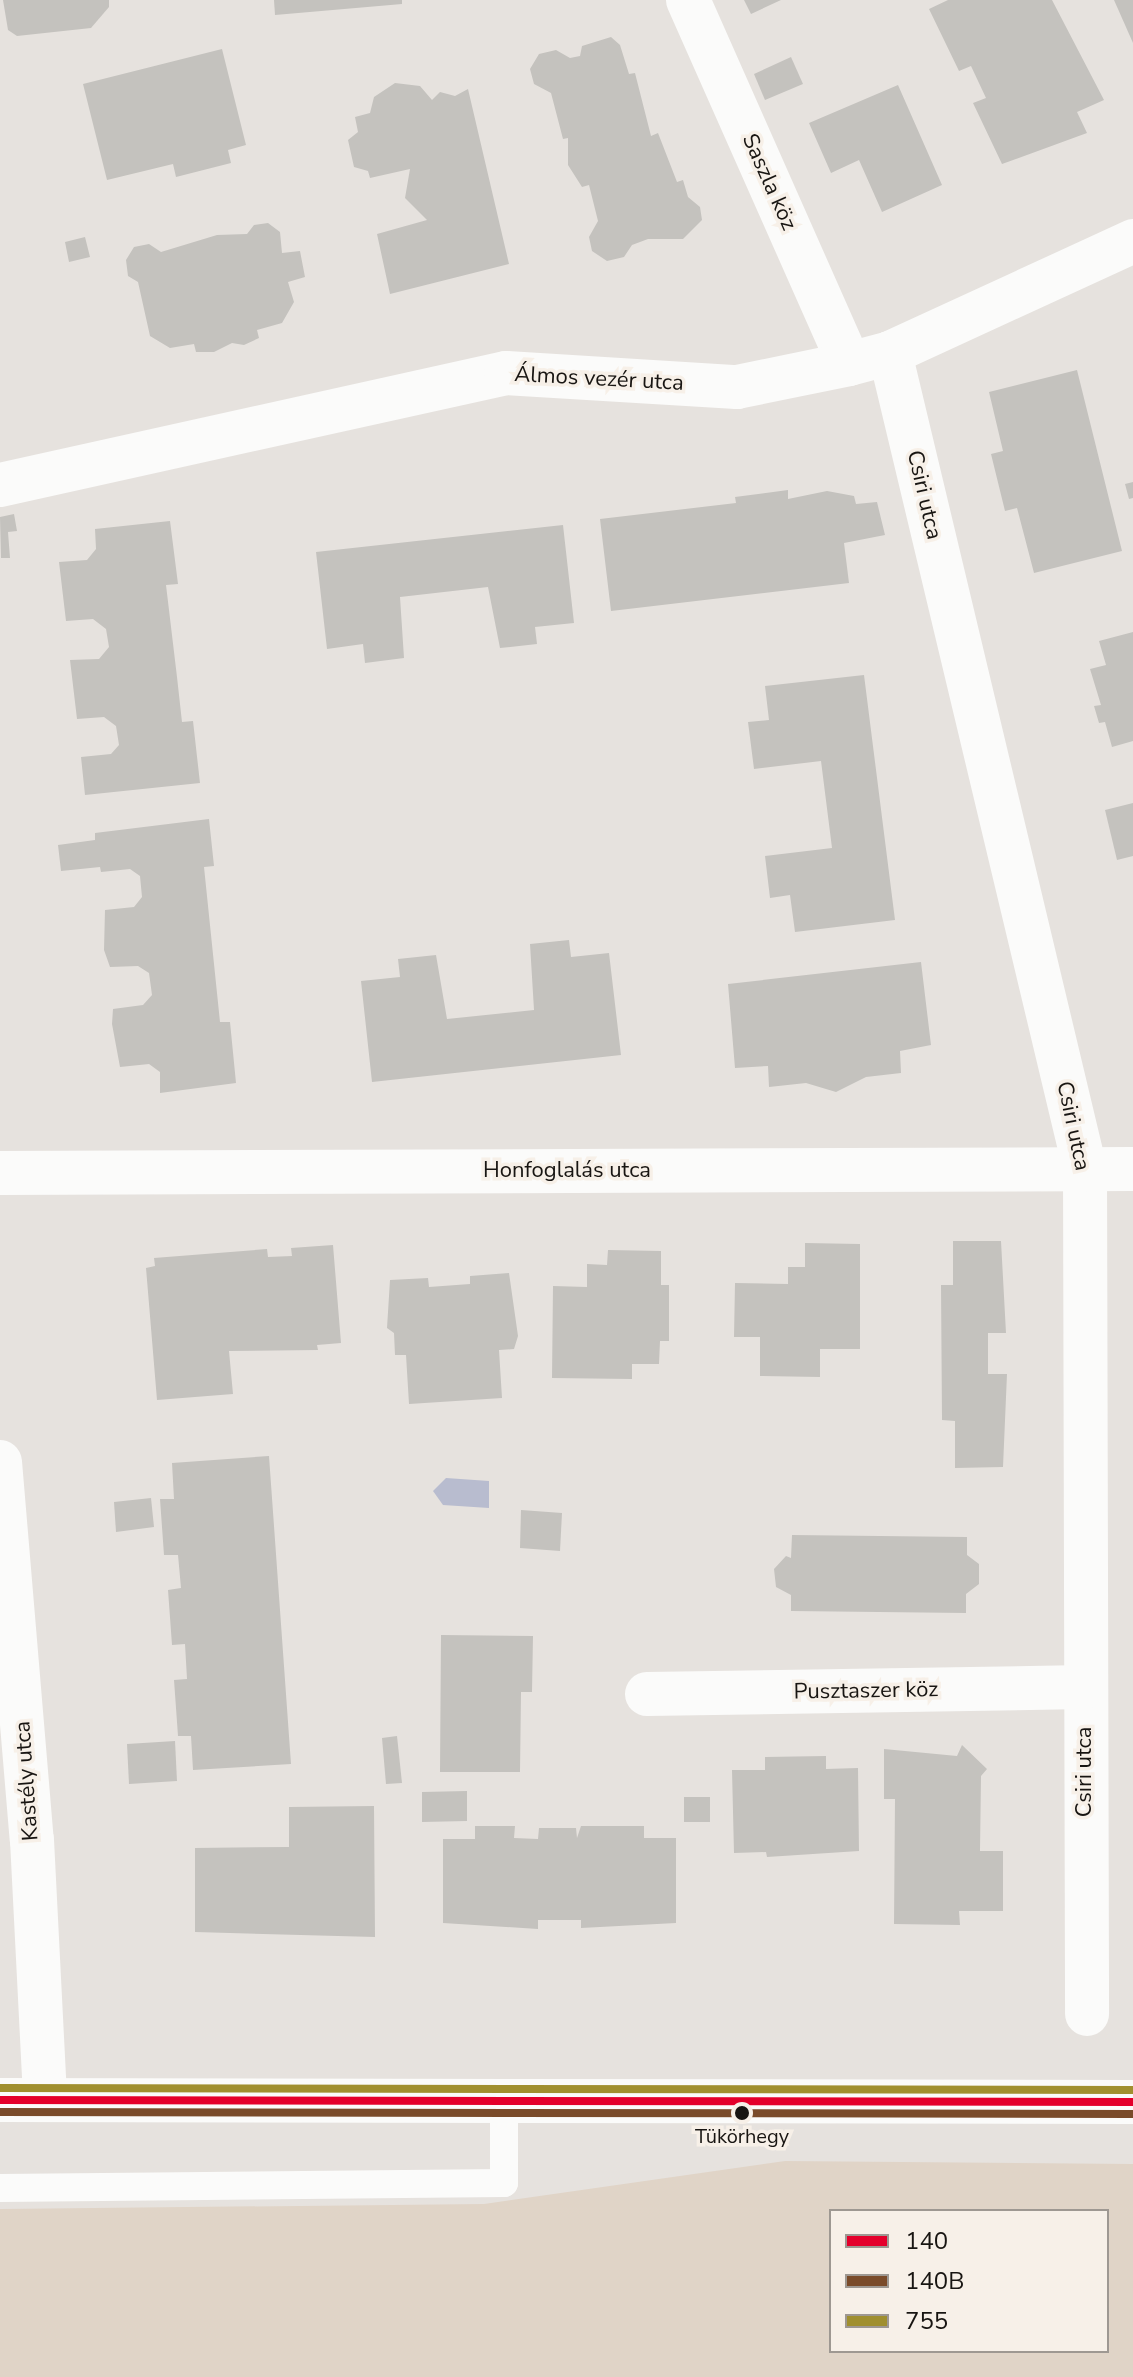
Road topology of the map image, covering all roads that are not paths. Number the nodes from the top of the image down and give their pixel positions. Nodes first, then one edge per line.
1 (688, 0) edge
2 (1133, 241) edge
3 (870, 359) junction
4 (0, 485) edge
5 (1085, 1169) junction
6 (1133, 1169) edge
7 (0, 1173) edge
8 (0, 1462) edge
9 (0, 1477) edge
10 (1085, 1687) junction
11 (647, 1694) dead end
12 (16, 1843) edge
13 (1087, 2014) dead end
14 (504, 2098) junction
15 (0, 2100) edge
16 (45, 2100) junction
17 (1133, 2102) edge
18 (0, 2188) edge

1 - 3 street, Saszla köz
2 - 3 street, Álmos vezér utca
3 - 4 street, Álmos vezér utca
3 - 5 street, Csiri utca
5 - 6 street, Honfoglalás utca
5 - 7 street, Honfoglalás utca
5 - 10 street, Csiri utca
8 - 9 street, Kastély utca
9 - 12 street, Kastély utca
10 - 11 street, Pusztaszer köz
10 - 13 street, Csiri utca
12 - 16 street, Kastély utca
14 - 16 street
14 - 17 street
14 - 18 lane
15 - 16 street

